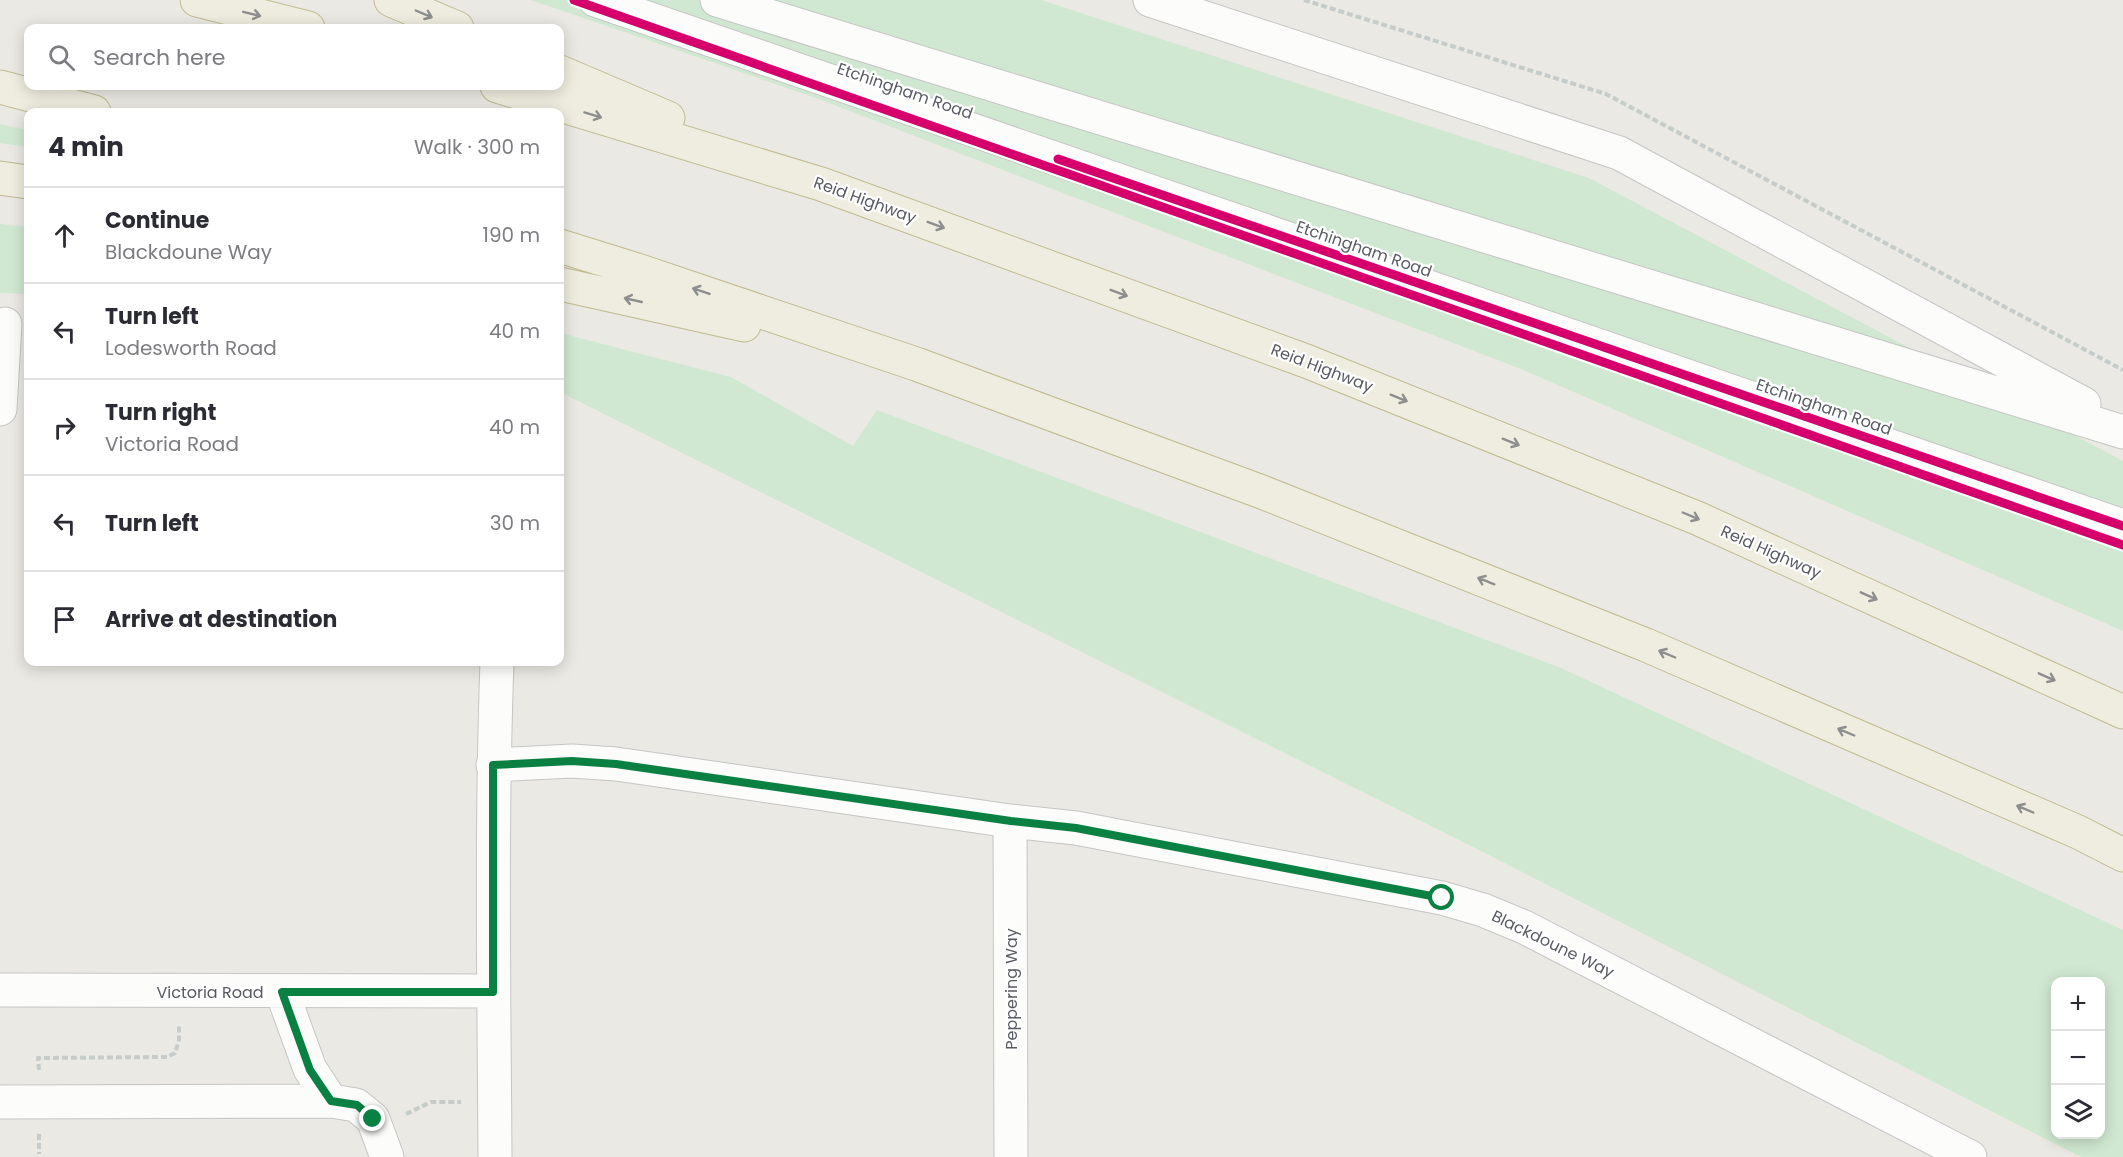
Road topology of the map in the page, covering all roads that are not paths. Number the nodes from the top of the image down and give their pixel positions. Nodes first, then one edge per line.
1 (197, 0) edge
2 (391, 0) edge
3 (595, 0) edge
4 (717, 0) edge
5 (1150, 0) edge
6 (292, 24) edge
7 (448, 24) edge
8 (564, 74) edge
9 (0, 87) edge
10 (509, 90) edge
11 (79, 108) edge
12 (0, 178) edge
13 (24, 181) edge
14 (822, 184) junction
15 (564, 247) edge
16 (564, 285) edge
17 (11, 325) edge
18 (916, 364) junction
19 (0, 409) edge
20 (2123, 426) edge
21 (2123, 432) edge
22 (2123, 526) edge
23 (497, 666) edge
24 (2123, 712) edge
25 (493, 765) junction
26 (1011, 821) junction
27 (2123, 855) edge
28 (0, 990) edge
29 (282, 992) junction
30 (493, 992) junction
31 (331, 1101) junction
32 (0, 1102) edge
33 (382, 1143) edge
34 (495, 1157) edge
35 (1011, 1157) edge
36 (1970, 1157) edge

1 -> 6 highway
2 -> 7 highway
3 - 22 street, Etchingham Road
4 - 21 street, Etchingham Road
5 - 20 street
8 - 14 highway
9 - 11 highway
10 -> 14 highway, Reid Highway
12 - 13 highway
14 -> 24 highway, Reid Highway
18 -> 15 highway
18 -> 16 highway
17 - 19 street
27 -> 18 highway
23 - 25 street
25 - 26 street, Blackdoune Way
25 - 30 street
26 - 35 street, Peppering Way
26 - 36 street, Blackdoune Way
28 - 29 street, Victoria Road
29 - 30 street, Victoria Road
29 - 31 street
30 - 34 street
31 - 32 street
31 - 33 street

